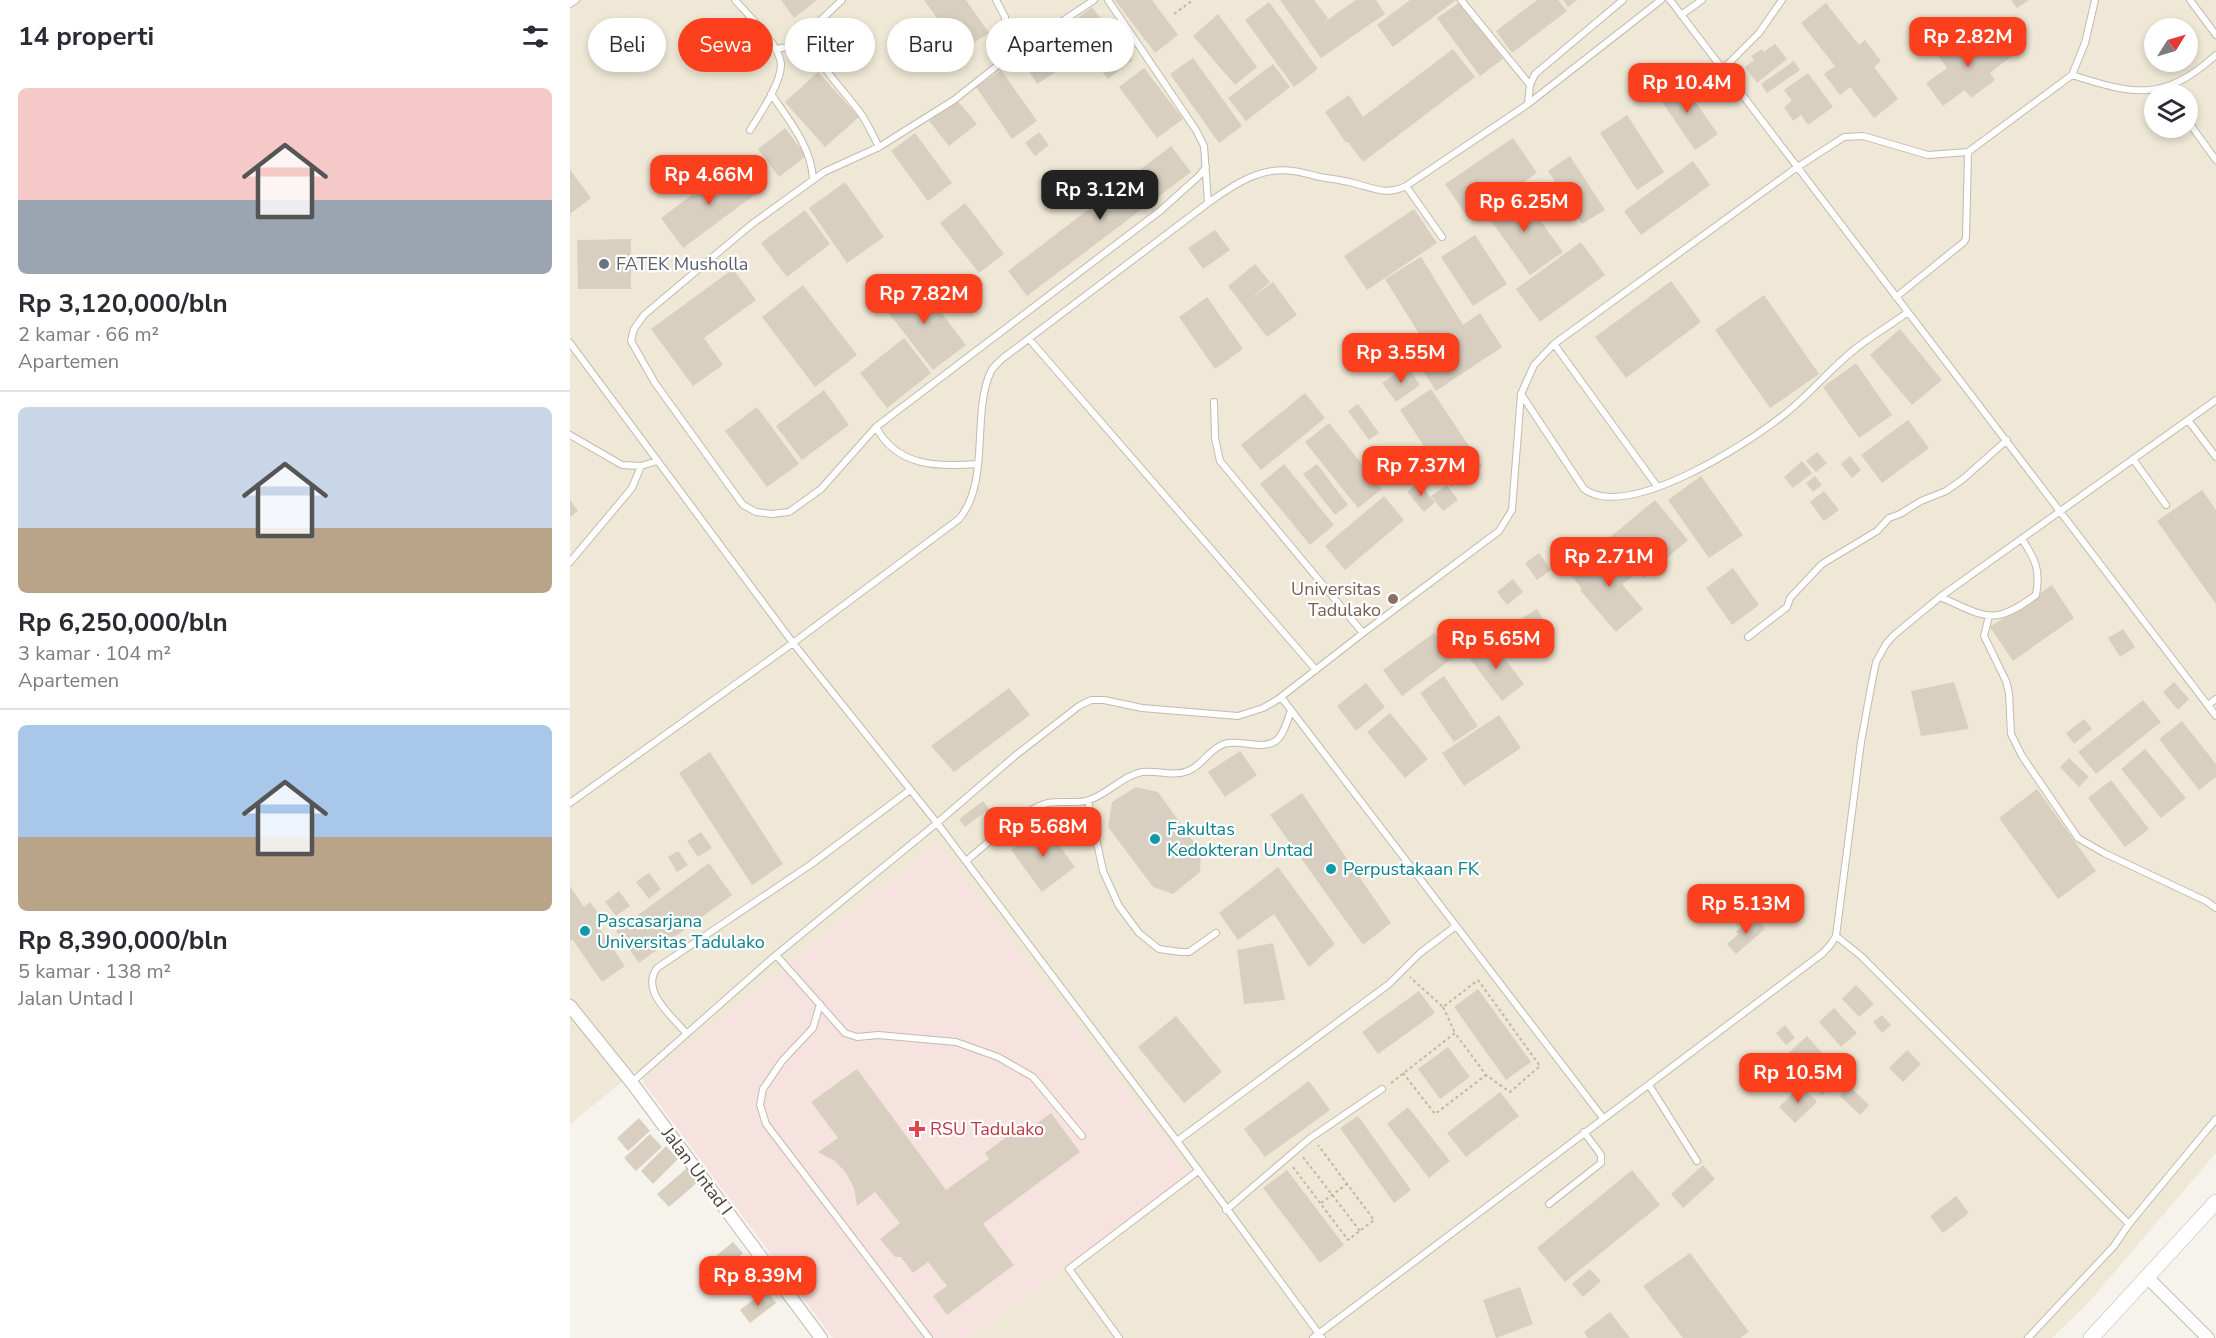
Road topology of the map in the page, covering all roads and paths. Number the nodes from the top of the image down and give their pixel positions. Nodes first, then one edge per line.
1 (576, 0) edge
2 (735, 0) edge
3 (842, 0) edge
4 (996, 0) edge
5 (1094, 0) edge
6 (1108, 0) edge
7 (1193, 0) edge
8 (1461, 0) edge
9 (1623, 0) edge
10 (1661, 0) edge
11 (1670, 0) edge
12 (1702, 0) edge
13 (1782, 0) edge
14 (2095, 0) edge
15 (2190, 0) edge
16 (570, 4) edge
17 (1174, 14) dead end
18 (1681, 15) junction
19 (822, 18) edge
20 (1005, 18) edge
21 (1067, 18) edge
22 (2216, 35) edge
23 (785, 48) edge
24 (776, 49) junction
25 (2216, 56) edge
26 (1722, 70) junction
27 (828, 72) edge
28 (989, 72) edge
29 (2073, 75) junction
30 (2178, 84) edge
31 (1530, 85) junction
32 (2144, 92) edge
33 (771, 94) junction
34 (1528, 104) junction
35 (750, 130) dead end
36 (2198, 135) edge
37 (879, 147) junction
38 (1968, 152) junction
39 (2216, 160) edge
40 (1206, 167) junction
41 (1796, 168) junction
42 (813, 180) junction
43 (1406, 186) junction
44 (1208, 203) junction
45 (1442, 237) dead end
46 (1896, 297) junction
47 (1908, 312) junction
48 (1029, 339) junction
49 (570, 343) edge
50 (1554, 344) junction
51 (1521, 394) junction
52 (2216, 400) edge
53 (1214, 402) dead end
54 (2188, 420) junction
55 (876, 427) junction
56 (570, 435) edge
57 (2007, 440) junction
58 (2216, 457) edge
59 (2133, 459) junction
60 (657, 461) junction
61 (978, 464) junction
62 (641, 466) junction
63 (1657, 486) junction
64 (2166, 506) dead end
65 (2059, 510) junction
66 (2022, 539) junction
67 (570, 562) edge
68 (1940, 597) junction
69 (1989, 616) junction
70 (1362, 633) junction
71 (1748, 637) dead end
72 (793, 643) junction
73 (1316, 670) junction
74 (1281, 697) junction
75 (2216, 699) edge
76 (2208, 705) junction
77 (1291, 710) junction
78 (2216, 716) edge
79 (910, 790) junction
80 (1088, 801) junction
81 (570, 802) edge
82 (937, 823) junction
83 (966, 861) junction
84 (2216, 908) edge
85 (1456, 926) junction
86 (1216, 933) dead end
87 (1836, 936) junction
88 (776, 955) junction
89 (1402, 969) junction
90 (820, 1004) junction
91 (1443, 1007) junction
92 (571, 1008) edge
93 (686, 1033) junction
94 (1455, 1033) junction
95 (1403, 1073) junction
96 (1486, 1075) junction
97 (632, 1083) junction
98 (1649, 1085) junction
99 (1382, 1089) joint
100 (1602, 1118) junction
101 (2216, 1119) edge
102 (1584, 1132) junction
103 (1082, 1136) dead end
104 (1312, 1137) junction
105 (1177, 1141) junction
106 (1297, 1150) junction
107 (1287, 1158) junction
108 (1696, 1161) dead end
109 (1198, 1171) junction
110 (1347, 1184) junction
111 (1333, 1195) junction
112 (2216, 1202) edge
113 (1320, 1203) junction
114 (1549, 1204) dead end
115 (1226, 1210) junction
116 (2129, 1224) junction
117 (1360, 1231) junction
118 (2147, 1277) junction
119 (1317, 1337) edge
120 (821, 1338) edge
121 (929, 1338) edge
122 (1119, 1338) edge
123 (2028, 1338) edge
124 (2091, 1338) edge
125 (2208, 1338) edge

1 - 16 lane
2 - 24 lane
3 - 19 lane
4 - 20 lane
5 - 21 lane
6 - 40 lane
7 - 17 path
8 - 31 lane
9 - 31 lane
10 - 34 lane
11 - 18 lane
12 - 18 lane
13 - 26 lane
14 - 29 lane
15 - 22 lane
18 - 26 lane
23 - 24 lane
24 - 33 lane
25 - 30 lane
26 - 41 lane
27 - 37 lane
28 - 37 lane
29 - 32 lane
29 - 38 lane
31 - 34 lane
33 - 35 lane
33 - 42 lane
34 - 43 lane
36 - 39 lane
37 - 42 lane
38 - 41 lane
38 - 46 lane
40 - 44 lane
40 - 55 lane
41 - 46 lane
41 - 50 lane
42 - 55 lane
43 - 44 lane
43 - 45 lane
44 - 48 lane
46 - 47 lane
47 - 57 lane
47 - 63 lane
48 - 61 lane
48 - 73 lane
49 - 60 lane
50 - 51 lane
50 - 63 lane
51 - 63 lane
51 - 70 lane
52 - 54 lane
53 - 70 lane
54 - 58 lane
54 - 59 lane
55 - 61 lane
56 - 62 lane
57 - 65 lane
57 - 71 lane
59 - 64 lane
59 - 65 lane
60 - 62 lane
60 - 72 lane
61 - 72 lane
62 - 67 lane
65 - 66 lane
65 - 76 lane
66 - 68 lane
66 - 69 lane
68 - 69 lane
68 - 87 lane
69 - 84 lane
70 - 73 lane
72 - 79 lane
72 - 81 lane
73 - 74 lane
74 - 77 lane
74 - 82 lane
75 - 76 lane
76 - 78 lane
77 - 80 lane
77 - 85 lane
79 - 82 lane
79 - 93 lane
80 - 83 lane
80 - 86 lane
82 - 83 lane
82 - 88 lane
83 - 105 lane
85 - 89 lane
85 - 100 lane
87 - 98 lane
87 - 116 lane
88 - 90 lane
88 - 93 lane
89 - 91 path
89 - 105 lane
90 - 103 lane
90 - 121 lane
91 - 94 path
91 - 96 path
92 - 97 street, Jalan Untad I
93 - 97 lane
94 - 95 path
94 - 96 path
95 - 96 path
95 - 99 path
97 - 120 street, Jalan Untad I
98 - 100 lane
98 - 108 lane
99 - 104 lane
100 - 102 lane
101 - 116 lane
102 - 114 lane
102 - 119 lane
104 - 106 lane
104 - 110 path
105 - 109 lane
106 - 107 lane
106 - 111 path
107 - 113 path
107 - 115 lane
109 - 115 lane
109 - 122 lane
110 - 111 path
110 - 117 path
111 - 113 path
111 - 117 path
112 - 118 street
113 - 117 path
115 - 119 lane
116 - 123 lane
118 - 124 street
118 - 125 street

